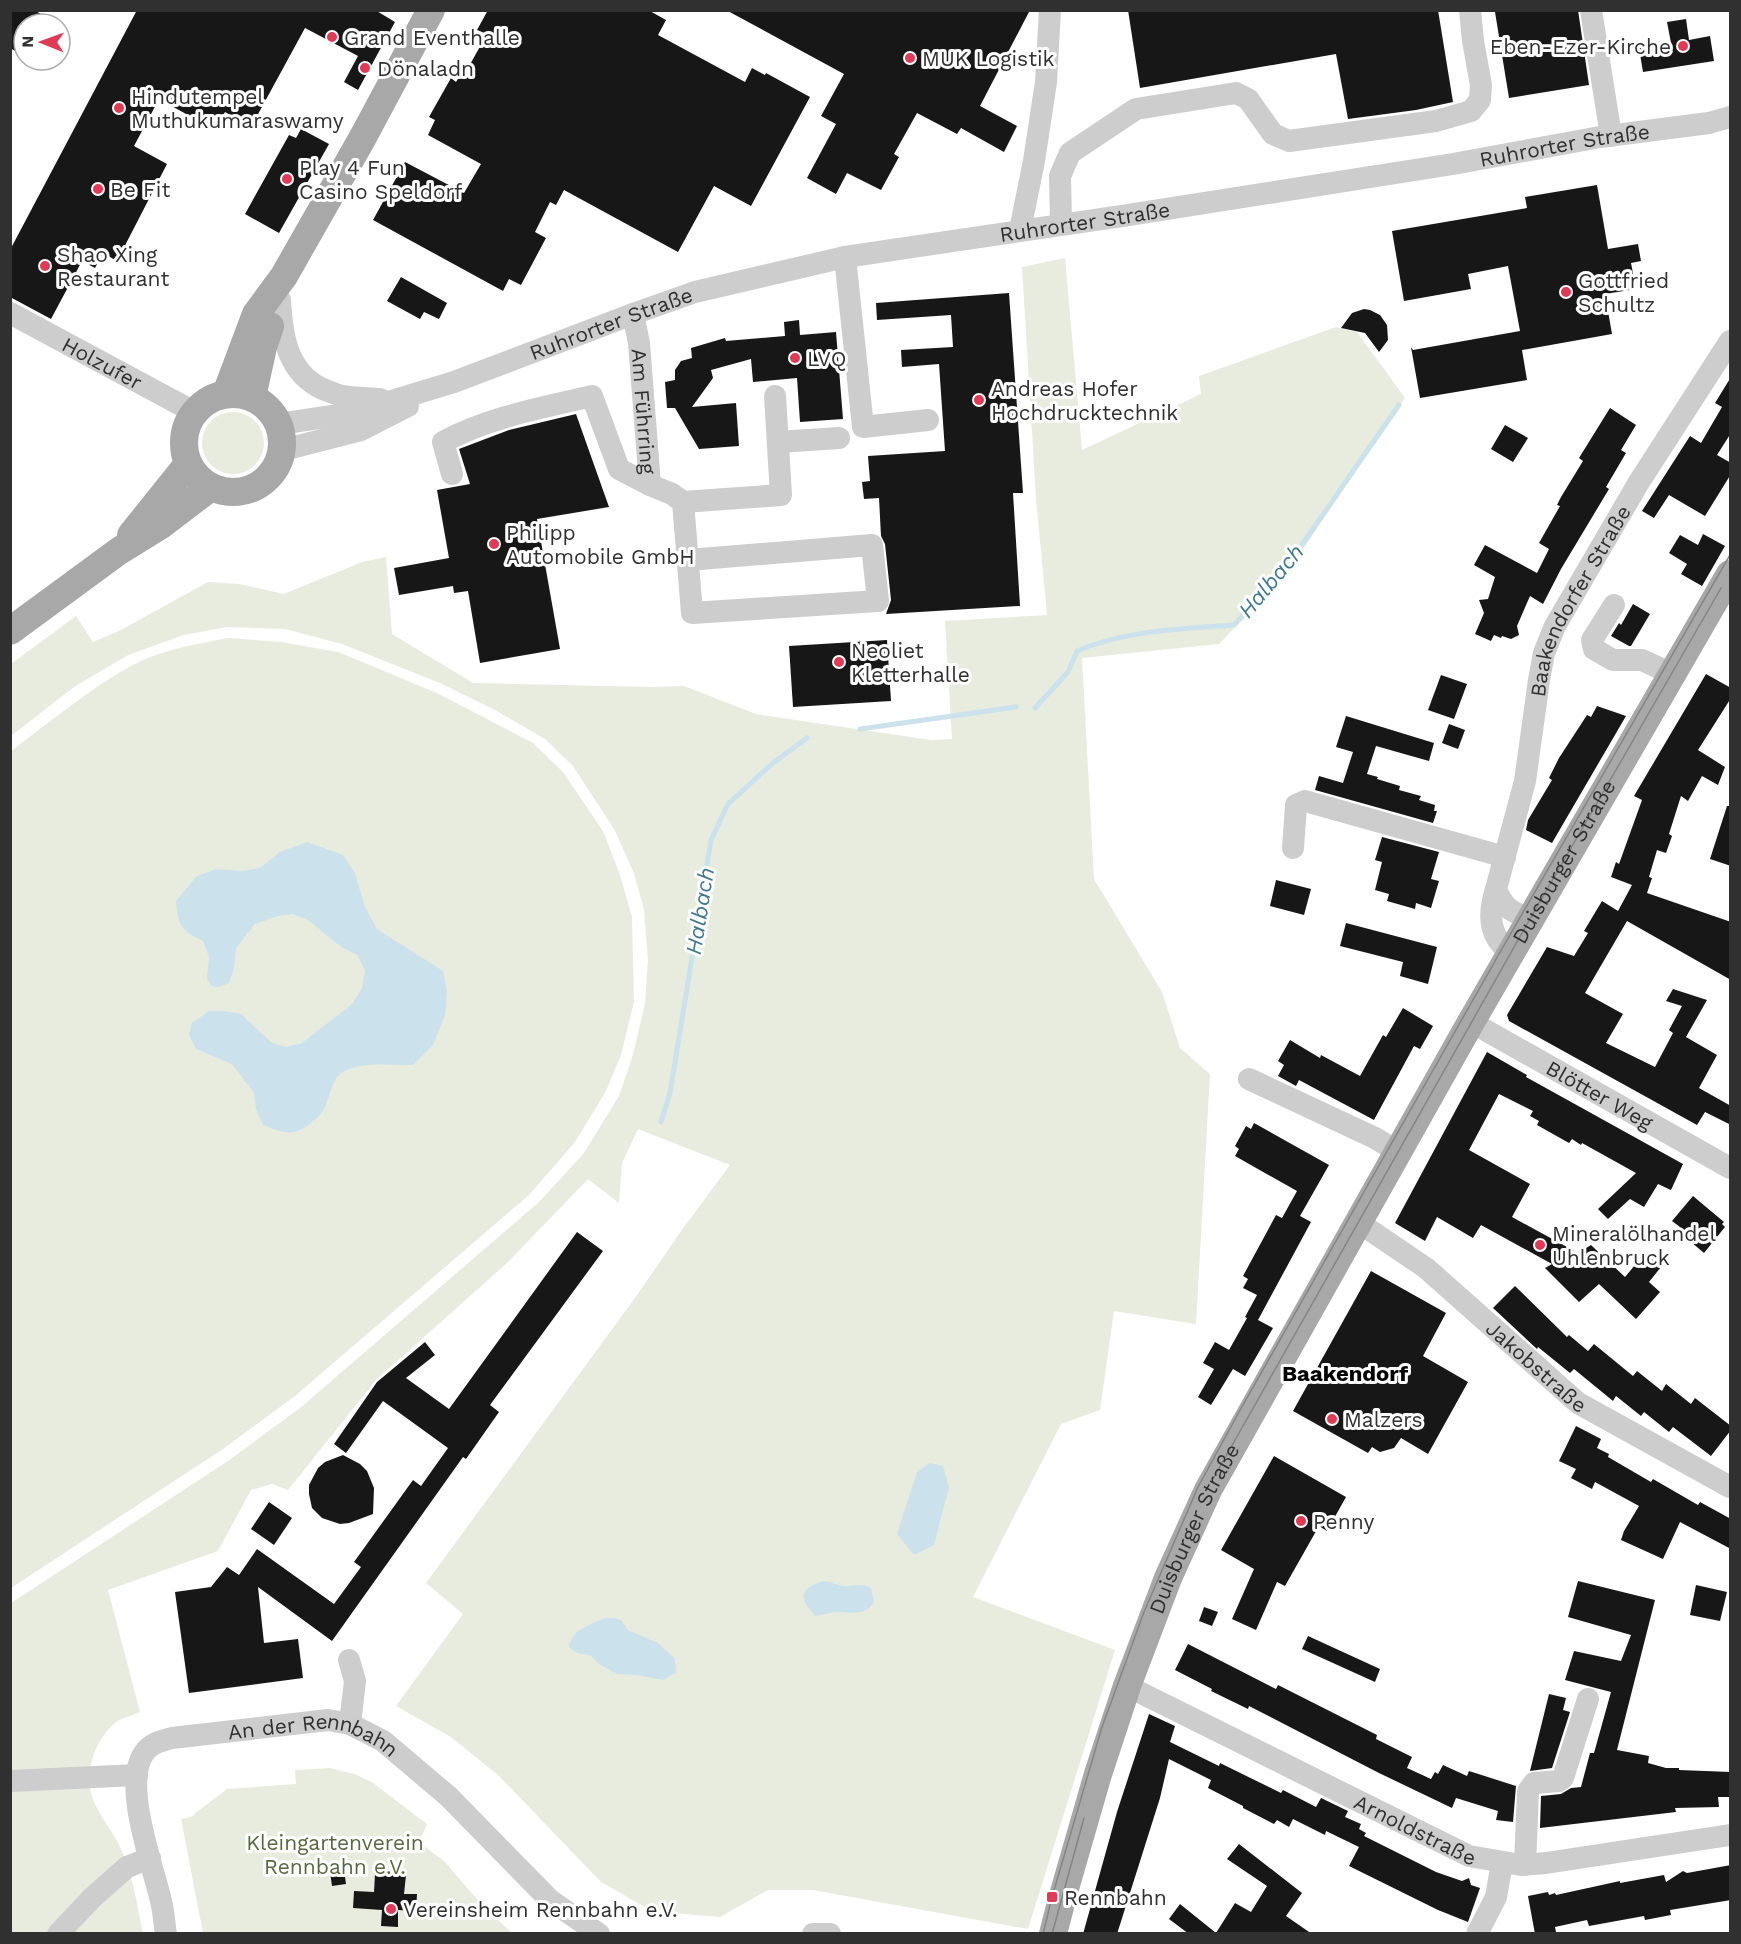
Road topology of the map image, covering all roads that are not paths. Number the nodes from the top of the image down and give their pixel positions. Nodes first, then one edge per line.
1 (431, 10) edge
2 (1050, 10) edge
3 (1470, 10) edge
4 (1592, 10) edge
5 (1731, 117) edge
6 (1611, 136) junction
7 (1040, 227) junction
8 (845, 257) junction
9 (274, 296) junction
10 (10, 313) edge
11 (633, 314) junction
12 (1731, 341) edge
13 (454, 382) junction
14 (239, 395) junction
15 (775, 396) dead end
16 (391, 400) junction
17 (194, 412) junction
18 (928, 420) dead end
19 (281, 437) junction
20 (839, 438) dead end
21 (778, 442) junction
22 (188, 464) junction
23 (452, 474) dead end
24 (650, 485) junction
25 (211, 487) junction
26 (678, 498) junction
27 (119, 551) junction
28 (688, 560) junction
29 (1731, 574) edge
30 (1614, 605) dead end
31 (10, 631) edge
32 (1672, 674) junction
33 (1293, 848) dead end
34 (1505, 857) junction
35 (1496, 889) junction
36 (1531, 919) junction
37 (1511, 953) junction
38 (1471, 1022) junction
39 (1249, 1079) dead end
40 (1398, 1152) junction
41 (1731, 1168) edge
42 (1358, 1222) junction
43 (1731, 1487) edge
44 (349, 1660) dead end
45 (1127, 1686) junction
46 (1588, 1699) dead end
47 (350, 1724) junction
48 (137, 1775) junction
49 (10, 1781) edge
50 (1731, 1835) edge
51 (150, 1858) junction
52 (1502, 1863) junction
53 (1525, 1865) junction
54 (58, 1934) edge
55 (166, 1934) edge
56 (599, 1934) edge
57 (813, 1934) edge
58 (830, 1934) edge
59 (1053, 1934) edge
60 (1477, 1934) edge

1 - 9 main road
2 - 7 street
3 - 7 street
4 - 6 street
5 - 6 street, Ruhrorter Straße
6 - 7 street, Ruhrorter Straße
7 - 8 street, Ruhrorter Straße
8 - 11 street, Ruhrorter Straße
8 - 18 street
9 - 14 main road
9 - 16 street, Ruhrorter Straße
10 - 17 street, Holzufer
11 - 13 street, Ruhrorter Straße
11 - 24 street, Am Führring
12 - 34 street, Baakendorfer Straße
13 - 16 street, Ruhrorter Straße
13 - 19 street, Ruhrorter Straße
14 - 17 main road
14 - 19 main road
15 - 21 street
16 - 19 street, Ruhrorter Straße
17 - 22 main road
19 - 25 main road
20 - 21 street
21 - 26 street
22 - 25 main road
22 - 27 main road
23 - 24 street
24 - 26 street, Am Führring
25 - 27 main road
26 - 28 street
27 - 31 main road
28 - 28 street
29 - 32 main road, Duisburger Straße
30 - 32 street
32 - 36 main road, Duisburger Straße
33 - 34 street
34 - 35 street, Baakendorfer Straße
35 - 36 street
35 - 37 street, Baakendorfer Straße
36 - 37 main road, Duisburger Straße
37 - 38 main road, Duisburger Straße
38 - 40 main road, Duisburger Straße
38 - 41 street, Blötter Weg
39 - 40 street
40 - 42 main road, Duisburger Straße
42 - 43 street, Jakobstraße
42 - 45 main road, Duisburger Straße
44 - 47 street
45 - 52 street, Arnoldstraße
45 - 59 main road, Duisburger Straße
46 - 53 street
47 - 48 street, An der Rennbahn
47 - 56 street, An der Rennbahn
48 - 49 street
48 - 51 street, An der Rennbahn
50 - 53 street, Arnoldstraße
51 - 54 street
51 - 55 street, An der Rennbahn
52 - 53 street, Arnoldstraße
52 - 60 street
57 - 58 street

